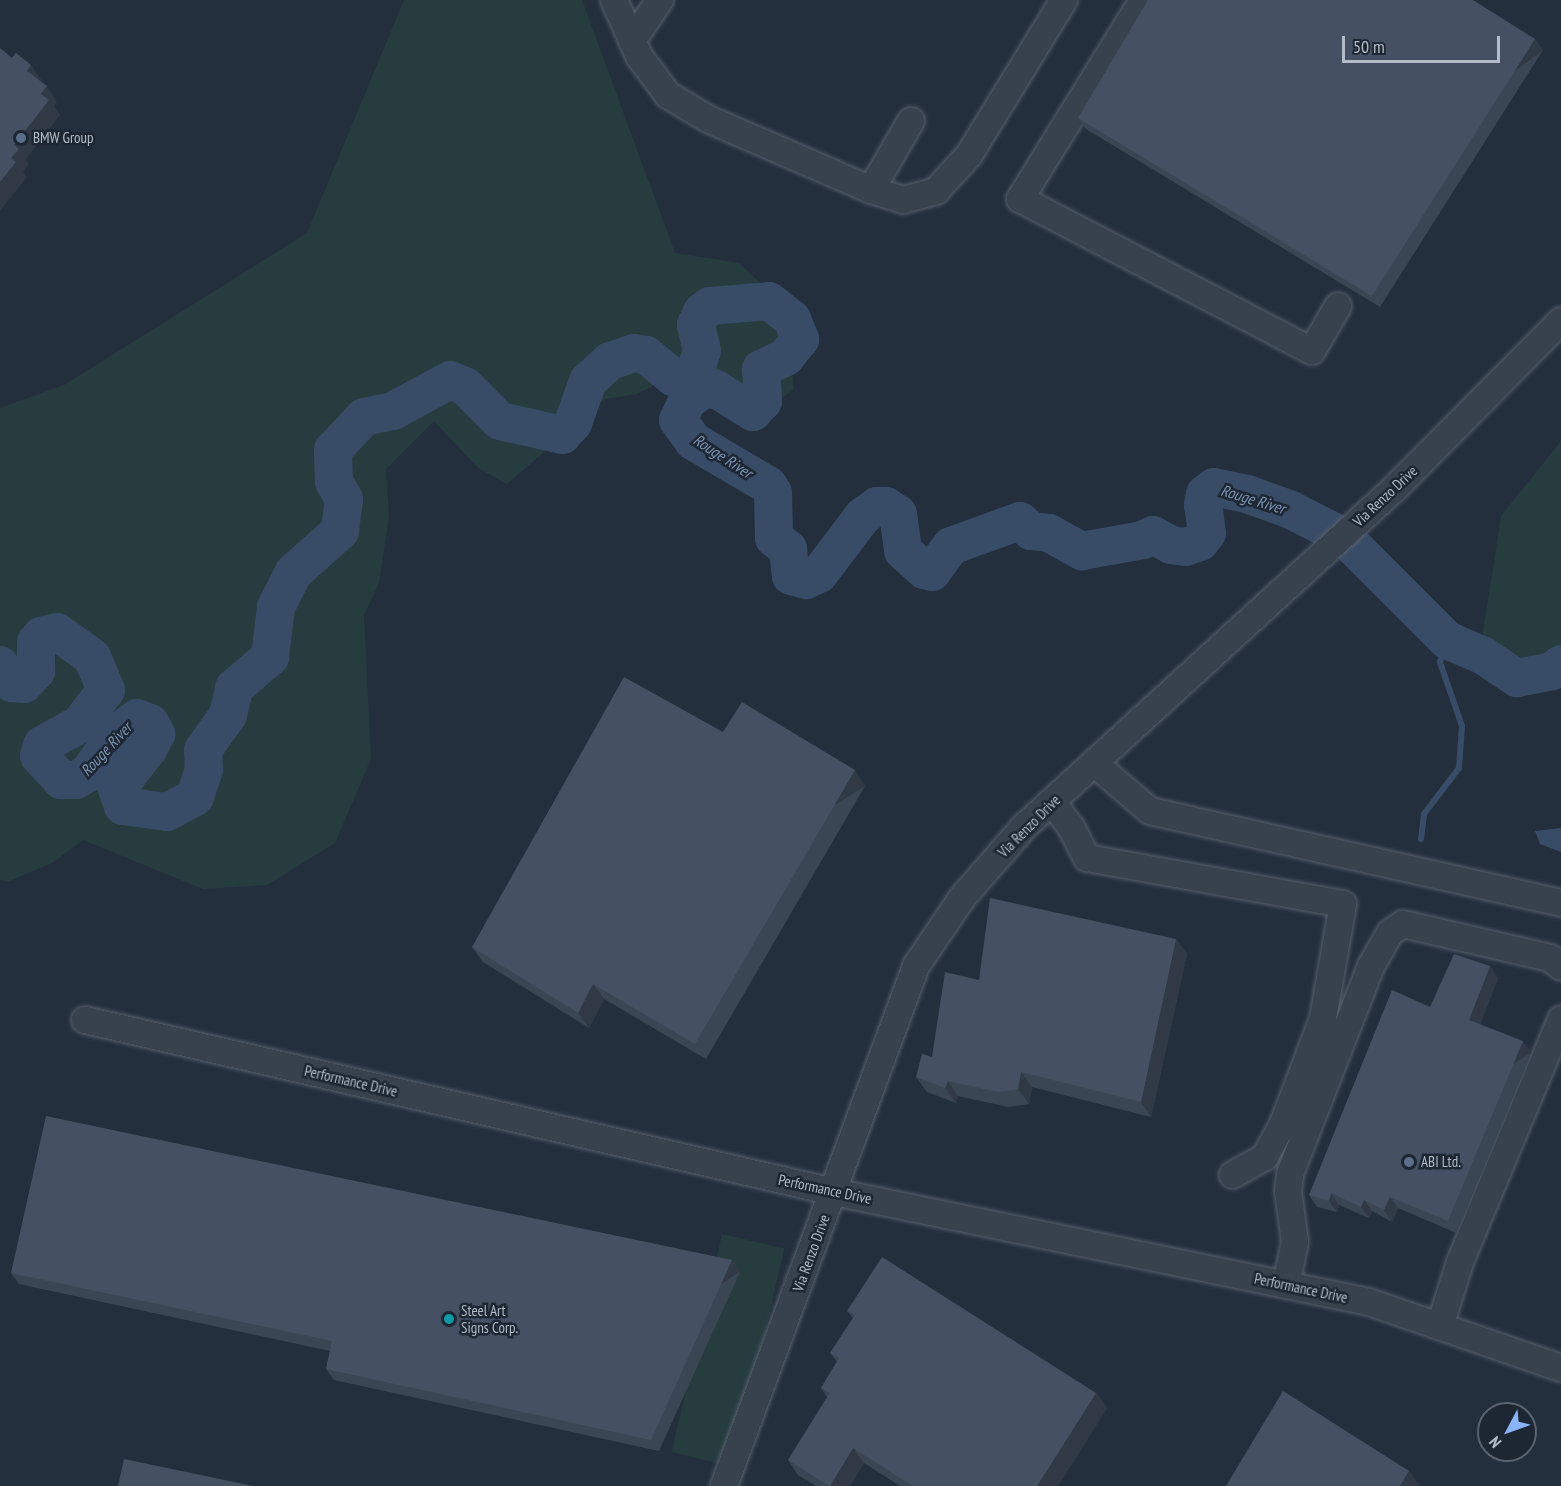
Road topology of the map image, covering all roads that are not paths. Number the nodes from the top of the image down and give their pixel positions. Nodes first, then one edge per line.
1 (614, 0) edge
2 (660, 0) edge
3 (1064, 0) edge
4 (1143, 0) edge
5 (632, 41) junction
6 (911, 121) dead end
7 (871, 190) junction
8 (1338, 306) dead end
9 (1561, 321) edge
10 (1094, 763) junction
11 (1052, 802) junction
12 (1561, 903) edge
13 (1561, 967) edge
14 (1561, 1019) edge
15 (85, 1020) dead end
16 (1233, 1175) dead end
17 (834, 1192) junction
18 (1286, 1285) junction
19 (1440, 1326) junction
20 (1561, 1368) edge
21 (724, 1486) edge

1 - 5 street
2 - 5 street
3 - 7 street
4 - 8 street
5 - 7 street
6 - 7 street
9 - 10 street, Via Renzo Drive
10 - 11 street, Via Renzo Drive
10 - 12 street
11 - 16 street
11 - 17 street, Via Renzo Drive
13 - 18 street
14 - 19 street
15 - 17 street, Performance Drive
17 - 18 street, Performance Drive
17 - 21 street, Via Renzo Drive
18 - 19 street, Performance Drive
19 - 20 street, Performance Drive

